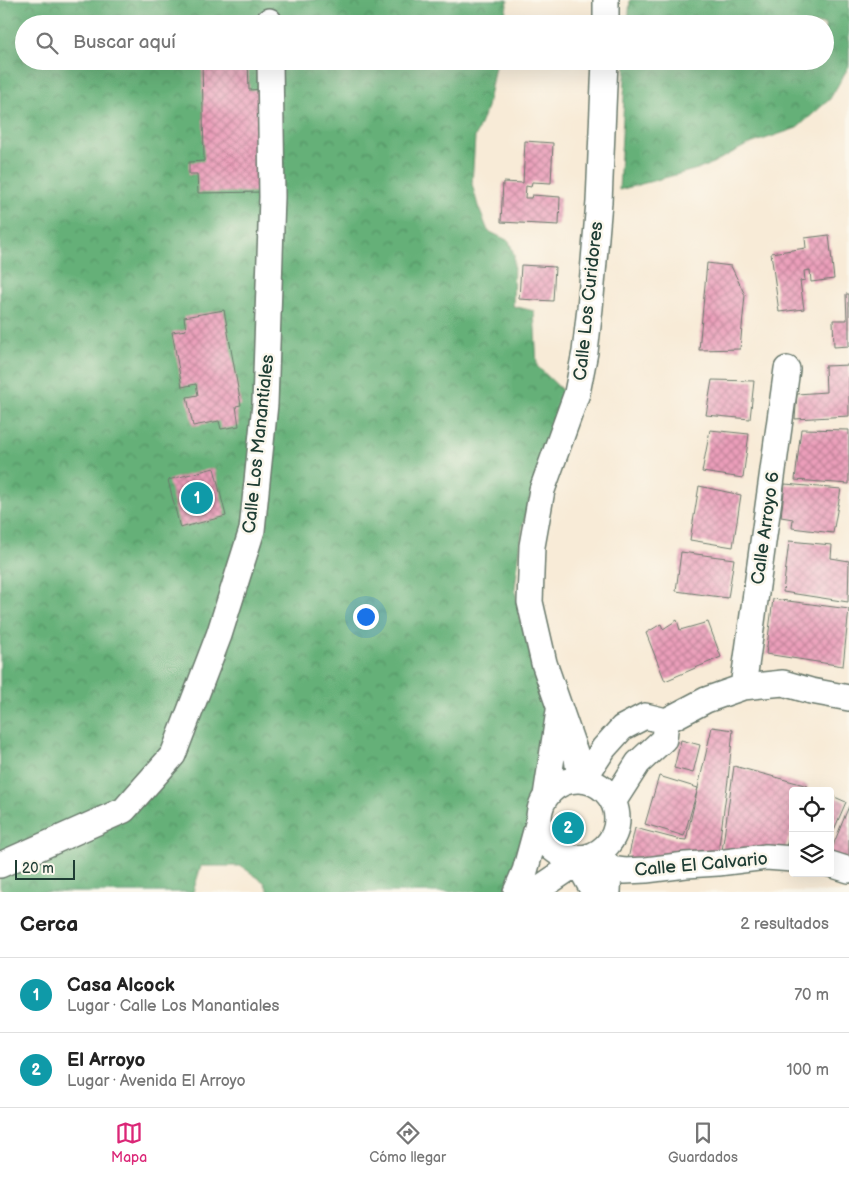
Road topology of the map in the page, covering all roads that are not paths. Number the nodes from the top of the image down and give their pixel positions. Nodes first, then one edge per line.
1 (606, 0) edge
2 (606, 15) edge
3 (270, 70) edge
4 (605, 70) edge
5 (787, 369) dead end
6 (744, 687) junction
7 (849, 698) edge
8 (559, 709) junction
9 (666, 720) junction
10 (582, 780) junction
11 (546, 796) junction
12 (613, 802) junction
13 (538, 820) junction
14 (789, 859) edge
15 (0, 865) edge
16 (834, 865) edge
17 (594, 866) edge
18 (849, 870) edge
19 (516, 892) edge
20 (534, 892) edge
21 (594, 892) edge

1 - 2 street
3 - 15 street, Calle Los Manantiales
4 - 8 street, Calle Los Curidores
5 - 6 street, Calle Arroyo 6
6 - 7 street
6 - 9 street
8 - 10 street, Calle Los Curidores
8 - 11 street
9 - 10 street
9 - 12 street
10 - 11 street
10 - 12 street
11 - 13 street
12 - 17 street
13 - 17 street
13 - 19 street
14 - 17 street, Calle El Calvario
16 - 18 street
17 - 20 street
17 - 21 street

